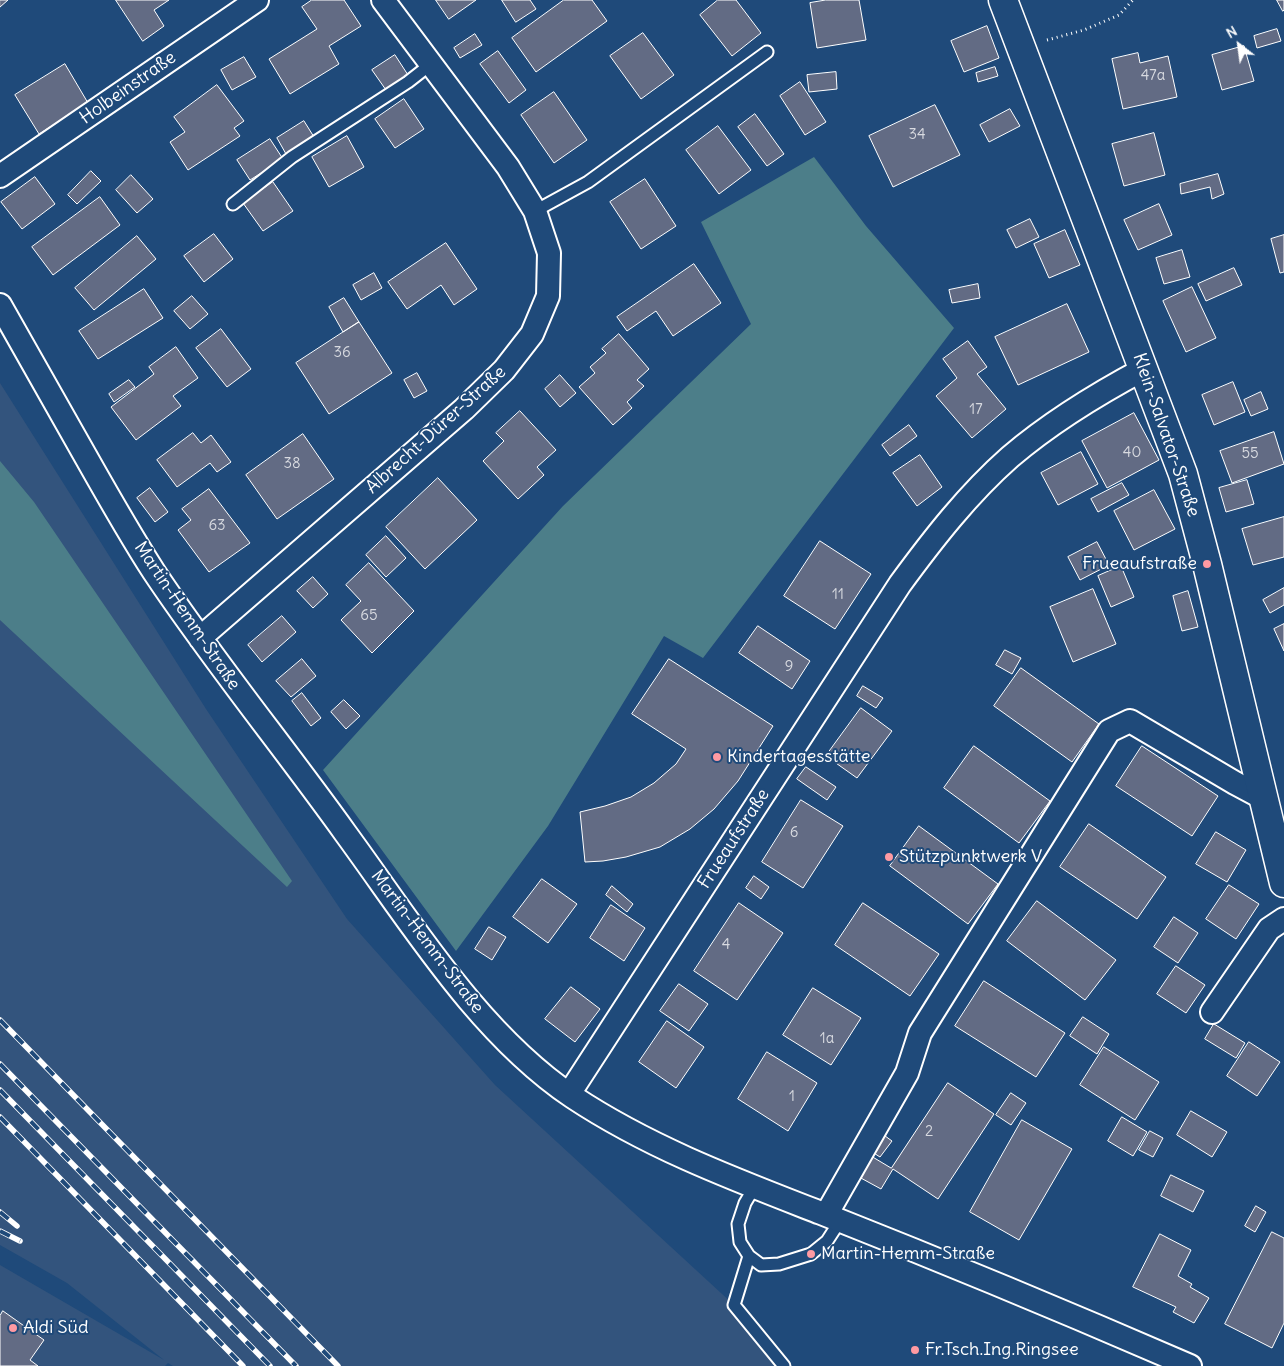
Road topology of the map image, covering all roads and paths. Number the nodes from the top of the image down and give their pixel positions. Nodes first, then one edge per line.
1 (256, 0) edge
2 (383, 0) edge
3 (1003, 0) edge
4 (1133, 0) edge
5 (1022, 47) junction
6 (767, 52) dead end
7 (431, 64) junction
8 (0, 176) edge
9 (232, 204) dead end
10 (535, 211) junction
11 (0, 305) edge
12 (1144, 369) junction
13 (200, 638) junction
14 (1265, 799) junction
15 (1278, 823) edge
16 (1284, 883) edge
17 (1284, 919) edge
18 (1212, 1012) dead end
19 (569, 1094) junction
20 (754, 1188) junction
21 (833, 1218) junction
22 (749, 1256) junction
23 (784, 1366) edge
24 (1190, 1366) edge

1 - 8 street, Holbeinstraße
2 - 7 street, Albrecht-Dürer-Straße
3 - 5 street, Klein-Salvator-Straße
4 - 5 path
5 - 12 street, Klein-Salvator-Straße
6 - 10 lane
7 - 9 lane
7 - 10 street, Albrecht-Dürer-Straße
10 - 13 street, Albrecht-Dürer-Straße
11 - 13 street, Martin-Hemm-Straße
12 - 14 street, Klein-Salvator-Straße
12 - 19 street, Frueaufstraße
13 - 19 street, Martin-Hemm-Straße
14 - 15 street, Klein-Salvator-Straße
14 - 21 street
15 - 16 street, Klein-Salvator-Straße
17 - 18 street
19 - 20 street, Martin-Hemm-Straße
20 - 21 street, Martin-Hemm-Straße
20 - 22 lane
21 - 22 lane
21 - 24 street, Martin-Hemm-Straße
22 - 23 lane

